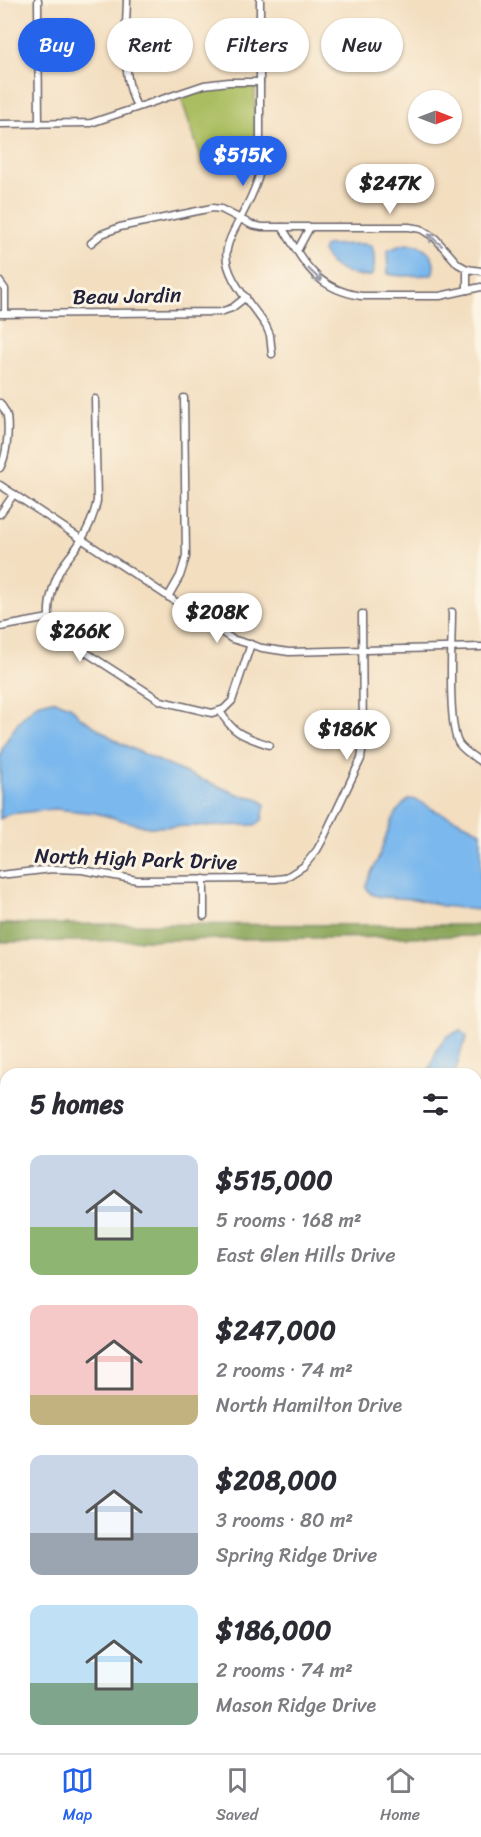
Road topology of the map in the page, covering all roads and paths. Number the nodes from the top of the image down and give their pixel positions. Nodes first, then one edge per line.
1 (38, 0) edge
2 (127, 0) edge
3 (260, 0) edge
4 (260, 82) junction
5 (136, 107) junction
6 (0, 124) edge
7 (39, 124) junction
8 (240, 218) junction
9 (282, 227) junction
10 (310, 227) junction
11 (91, 243) dead end
12 (297, 251) junction
13 (467, 269) junction
14 (481, 271) edge
15 (0, 282) edge
16 (481, 287) edge
17 (467, 290) junction
18 (246, 297) junction
19 (3, 314) edge
20 (272, 354) dead end
21 (184, 398) dead end
22 (95, 399) dead end
23 (0, 403) edge
24 (0, 468) edge
25 (0, 485) edge
26 (14, 494) junction
27 (0, 514) edge
28 (82, 540) junction
29 (168, 597) junction
30 (452, 612) dead end
31 (362, 614) dead end
32 (50, 618) junction
33 (0, 627) edge
34 (251, 644) junction
35 (481, 647) edge
36 (452, 649) junction
37 (362, 651) junction
38 (220, 711) junction
39 (269, 745) dead end
40 (481, 762) edge
41 (0, 875) edge
42 (204, 879) junction
43 (204, 916) dead end

1 - 7 street
2 - 5 street
3 - 4 street
4 - 5 street
4 - 8 street
5 - 7 street
6 - 7 street
8 - 9 street
8 - 11 street
8 - 18 street
9 - 10 street
9 - 12 street
10 - 12 street
13 -> 10 street
12 -> 17 street
13 - 14 street
13 - 17 street
15 - 19 street, Beau Jardin
16 - 17 street
18 - 19 street, Beau Jardin
18 - 20 street
21 - 29 street
22 - 28 street
23 - 24 street
25 - 26 street
26 - 27 street
26 - 28 street
28 - 29 street
28 - 32 street
29 - 34 street
30 - 36 street
31 - 37 street
32 - 33 street
32 - 38 street
34 - 37 street
34 - 38 street
35 - 36 street
36 - 37 street
36 - 40 street
37 - 42 street, North High Park Drive
38 - 39 street
41 - 42 street, North High Park Drive
42 - 43 street

